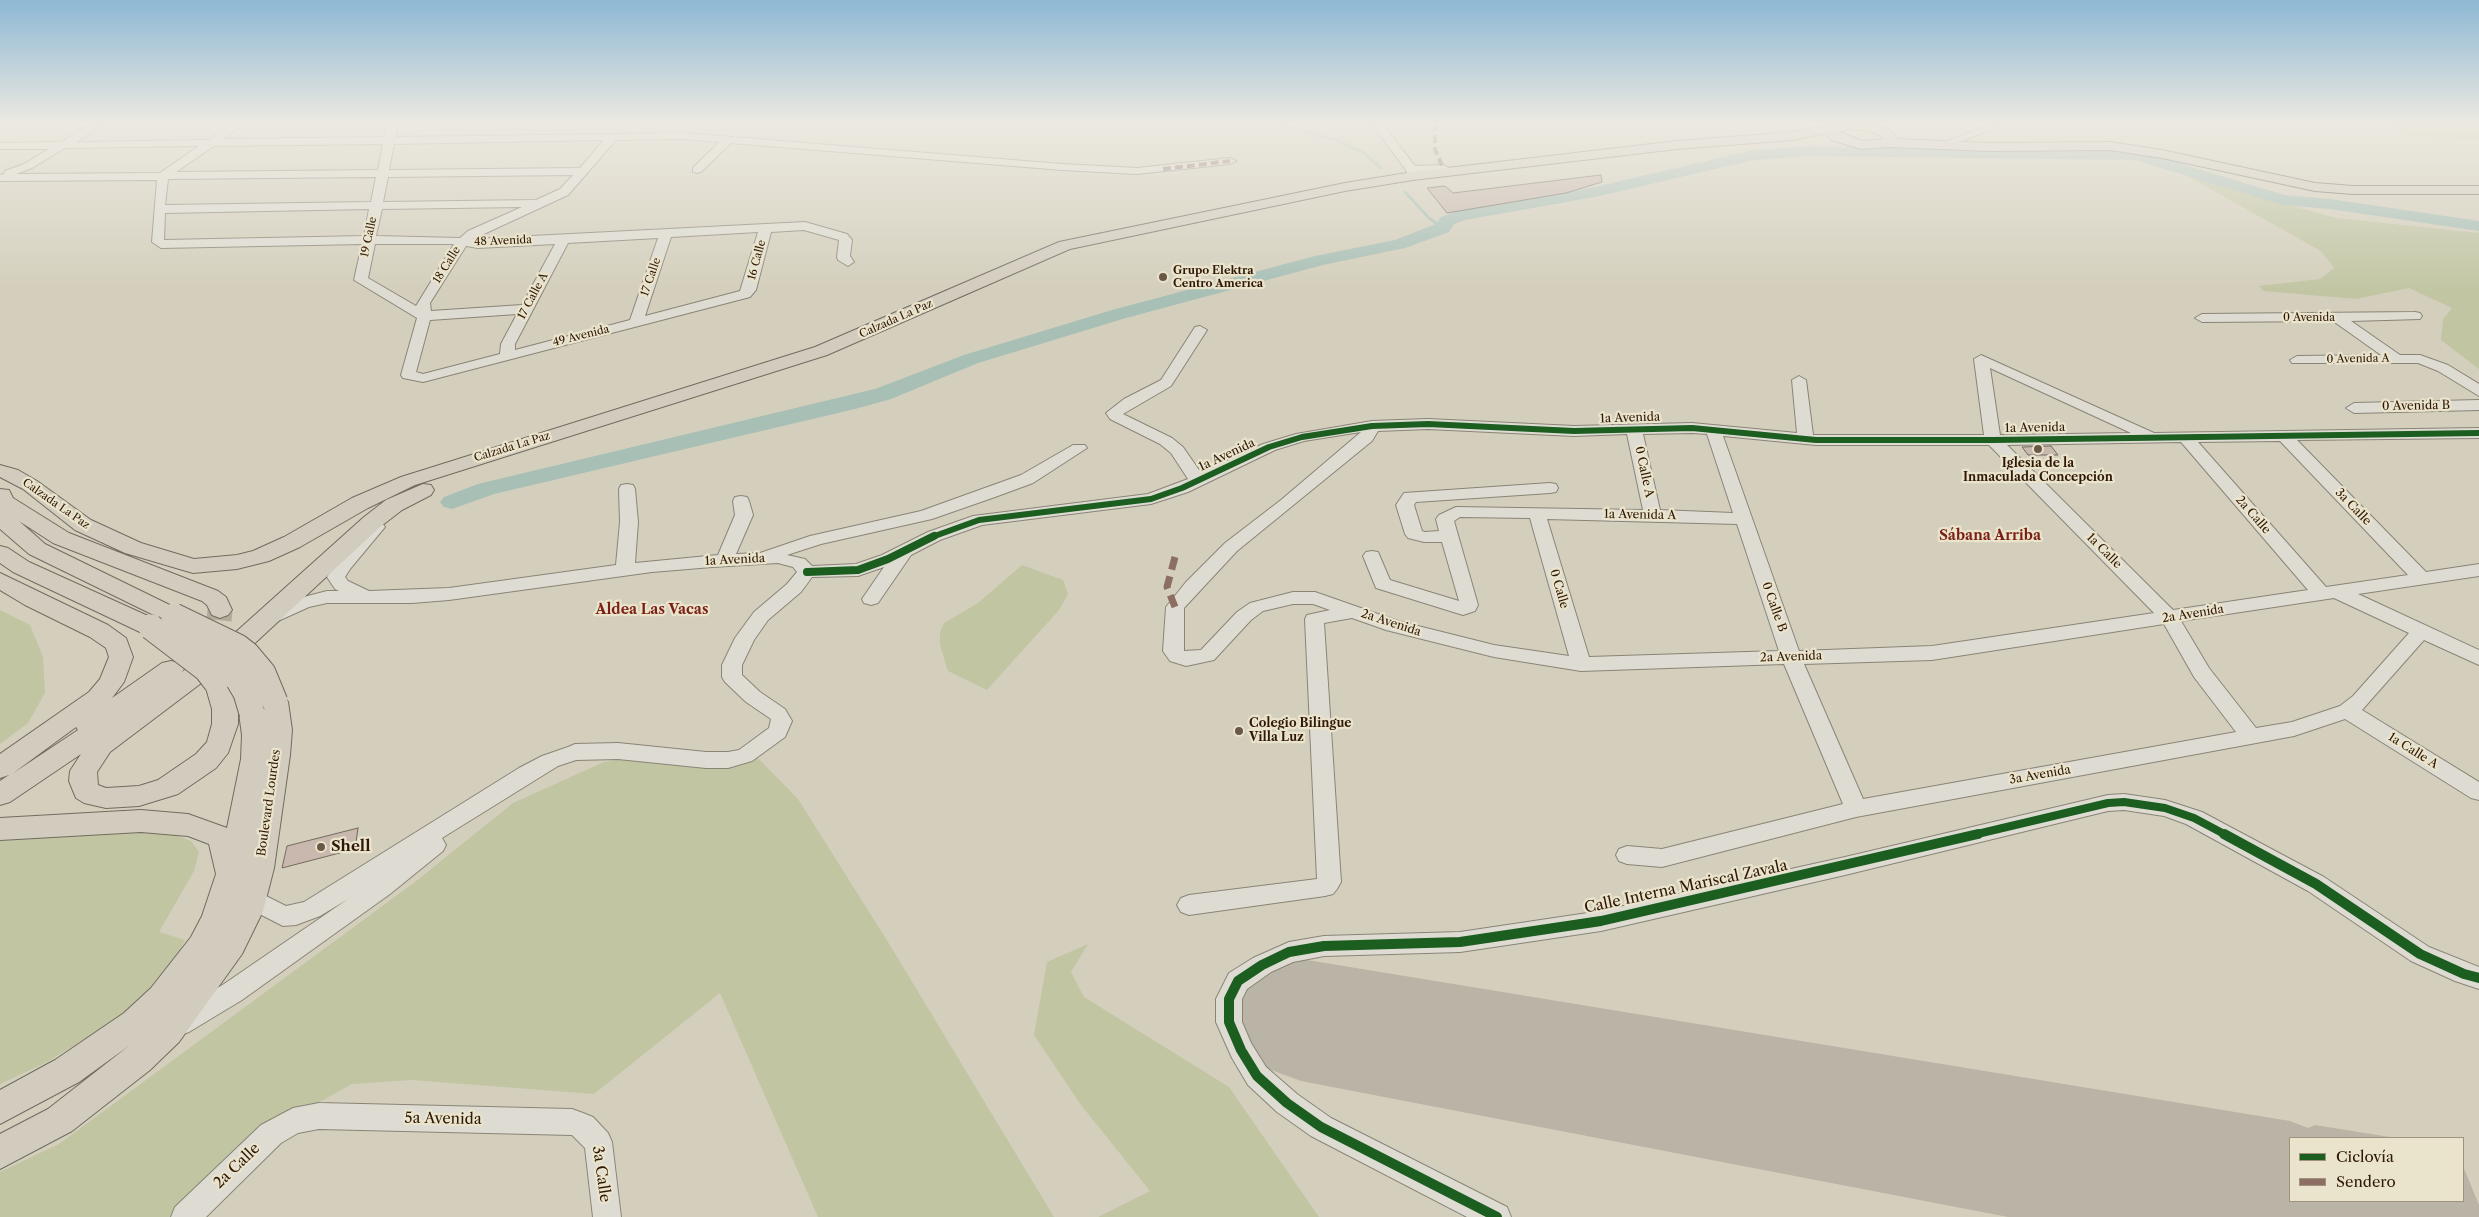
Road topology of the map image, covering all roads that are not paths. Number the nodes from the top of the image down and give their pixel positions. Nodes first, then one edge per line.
1 (162, 180) edge
2 (381, 180) edge
3 (574, 180) edge
4 (1379, 180) edge
5 (1433, 180) edge
6 (2282, 180) edge
7 (2305, 180) edge
8 (2479, 186) edge
9 (2479, 190) edge
10 (541, 203) junction
11 (376, 205) junction
12 (158, 209) junction
13 (766, 227) junction
14 (666, 233) junction
15 (564, 239) junction
16 (368, 240) junction
17 (462, 242) junction
18 (848, 262) dead end
19 (747, 292) joint
20 (527, 309) junction
21 (424, 316) junction
22 (2415, 316) dead end
23 (2202, 318) dead end
24 (2338, 318) junction
25 (636, 322) junction
26 (1200, 330) dead end
27 (508, 355) junction
28 (2395, 358) junction
29 (2297, 360) dead end
30 (2420, 360) joint
31 (415, 378) joint
32 (1799, 380) dead end
33 (2479, 391) edge
34 (2479, 405) edge
35 (2354, 408) dead end
36 (1372, 426) junction
37 (1634, 429) junction
38 (1712, 429) junction
39 (2479, 433) edge
40 (2283, 435) junction
41 (2185, 437) junction
42 (2154, 438) junction
43 (1806, 439) junction
44 (1993, 440) junction
45 (1079, 448) dead end
46 (0, 471) edge
47 (1198, 481) junction
48 (440, 482) junction
49 (1550, 488) dead end
50 (627, 489) dead end
51 (2, 498) edge
52 (741, 501) dead end
53 (394, 505) junction
54 (1537, 514) junction
55 (1653, 515) junction
56 (1742, 519) junction
57 (1448, 536) junction
58 (904, 550) junction
59 (0, 553) edge
60 (262, 556) joint
61 (1372, 556) dead end
62 (762, 557) junction
63 (725, 560) junction
64 (625, 570) junction
65 (807, 572) junction
66 (2477, 572) edge
67 (2422, 579) junction
68 (0, 580) edge
69 (2328, 592) junction
70 (374, 597) junction
71 (871, 599) dead end
72 (220, 610) dead end
73 (1355, 612) junction
74 (2170, 618) junction
75 (266, 619) junction
76 (151, 627) junction
77 (2421, 631) junction
78 (1791, 657) junction
79 (2479, 658) edge
80 (1581, 664) junction
81 (194, 672) junction
82 (264, 707) junction
83 (2347, 710) junction
84 (2251, 737) junction
85 (0, 768) edge
86 (0, 785) edge
87 (509, 786) junction
88 (2479, 792) edge
89 (0, 795) edge
90 (1856, 809) junction
91 (0, 829) edge
92 (1627, 855) dead end
93 (231, 874) junction
94 (252, 900) junction
95 (1189, 905) dead end
96 (2479, 978) edge
97 (167, 1032) junction
98 (0, 1108) edge
99 (293, 1121) joint
100 (592, 1133) joint
101 (0, 1152) edge
102 (185, 1217) edge
103 (607, 1217) edge
104 (1497, 1217) edge

1 - 12 street
2 - 11 street, 19 Calle
3 - 10 street, 18 Calle
4 - 60 main road, Calzada La Paz
5 - 48 main road, Calzada La Paz
6 - 9 main road
7 - 8 main road
10 - 11 street
10 - 17 street, 18 Calle
11 - 12 street
11 - 16 street, 19 Calle
12 - 16 street, 48 Avenida
13 - 14 street, 48 Avenida
13 - 18 street, 48 Avenida
13 - 19 street, 16 Calle
14 - 15 street, 48 Avenida
14 - 25 street, 17 Calle
15 - 17 street, 48 Avenida
15 - 20 street, 17 Calle A
16 - 17 street, 48 Avenida
16 - 21 street, 19 Calle
17 - 21 street, 18 Calle
19 - 25 street, 49 Avenida
20 - 21 street
20 - 27 street, 17 Calle A
21 - 31 street, 18 Calle
22 - 24 street, 0 Avenida
23 - 24 street, 0 Avenida
24 - 28 street
25 - 27 street, 49 Avenida
26 - 47 street
27 - 31 street, 49 Avenida
28 - 29 street, 0 Avenida A
28 - 30 street, 0 Avenida A
30 - 33 street
32 - 43 street
34 - 35 street, 0 Avenida B
36 - 37 street, 1a Avenida
36 - 47 street, 1a Avenida
36 - 73 street, 2a Avenida
37 - 38 street, 1a Avenida
37 - 55 street, 0 Calle A
38 - 43 street, 1a Avenida
38 - 56 street, 0 Calle B
39 - 40 street, 1a Avenida
40 - 41 street, 1a Avenida
40 - 67 street, 3a Calle
41 - 42 street, 1a Avenida
41 - 69 street, 2a Calle
42 - 44 street, 1a Avenida
42 - 44 street
43 - 44 street, 1a Avenida
44 - 74 street, 1a Calle
45 - 62 street
46 - 60 main road, Calzada La Paz
47 - 58 street, 1a Avenida
48 - 53 main road, Calzada La Paz
48 - 75 main road, Calzada La Paz
49 - 57 street
50 - 64 street
51 - 72 main road
51 - 82 main road, Boulevard Lourdes, bridge
52 - 63 street
53 - 70 street, 1a Avenida
53 - 75 main road, Calzada La Paz
54 - 55 street, 1a Avenida A
54 - 57 street, 1a Avenida A
54 - 80 street, 0 Calle
55 - 56 street, 1a Avenida A
56 - 78 street, 0 Calle B
57 - 61 street
58 - 65 street, 1a Avenida
58 - 71 street
59 - 76 main road, Boulevard Lourdes
62 - 63 street, 1a Avenida
62 - 65 street, 1a Avenida
63 - 64 street, 1a Avenida
64 - 70 street, 1a Avenida
65 - 87 street
66 - 67 street, 2a Avenida
67 - 69 street, 2a Avenida
68 - 85 main road
69 - 74 street, 2a Avenida
69 - 77 street, 2a Calle
70 - 75 street, 1a Avenida
73 - 80 street, 2a Avenida
73 - 95 street
74 - 78 street, 2a Avenida
74 - 84 street, 1a Calle
76 - 81 main road, bridge
76 - 82 main road, Boulevard Lourdes, bridge
77 - 79 street, 2a Calle
77 - 83 street, 3a Avenida
78 - 80 street, 2a Avenida
78 - 90 street, 0 Calle B
81 - 81 main road
81 - 86 main road
81 - 89 main road
82 - 93 main road, Boulevard Lourdes
82 - 94 main road, Boulevard Lourdes
83 - 84 street, 3a Avenida
83 - 88 street, 1a Calle A
84 - 90 street, 3a Avenida
87 - 94 street
87 - 97 street
90 - 92 street, 3a Avenida
91 - 93 main road
93 - 98 main road, Boulevard Lourdes
94 - 97 main road, Boulevard Lourdes
96 - 104 street, Calle Interna Mariscal Zavala
97 - 101 main road, Boulevard Lourdes
99 - 100 street, 5a Avenida
99 - 102 street, 2a Calle
100 - 103 street, 3a Calle

